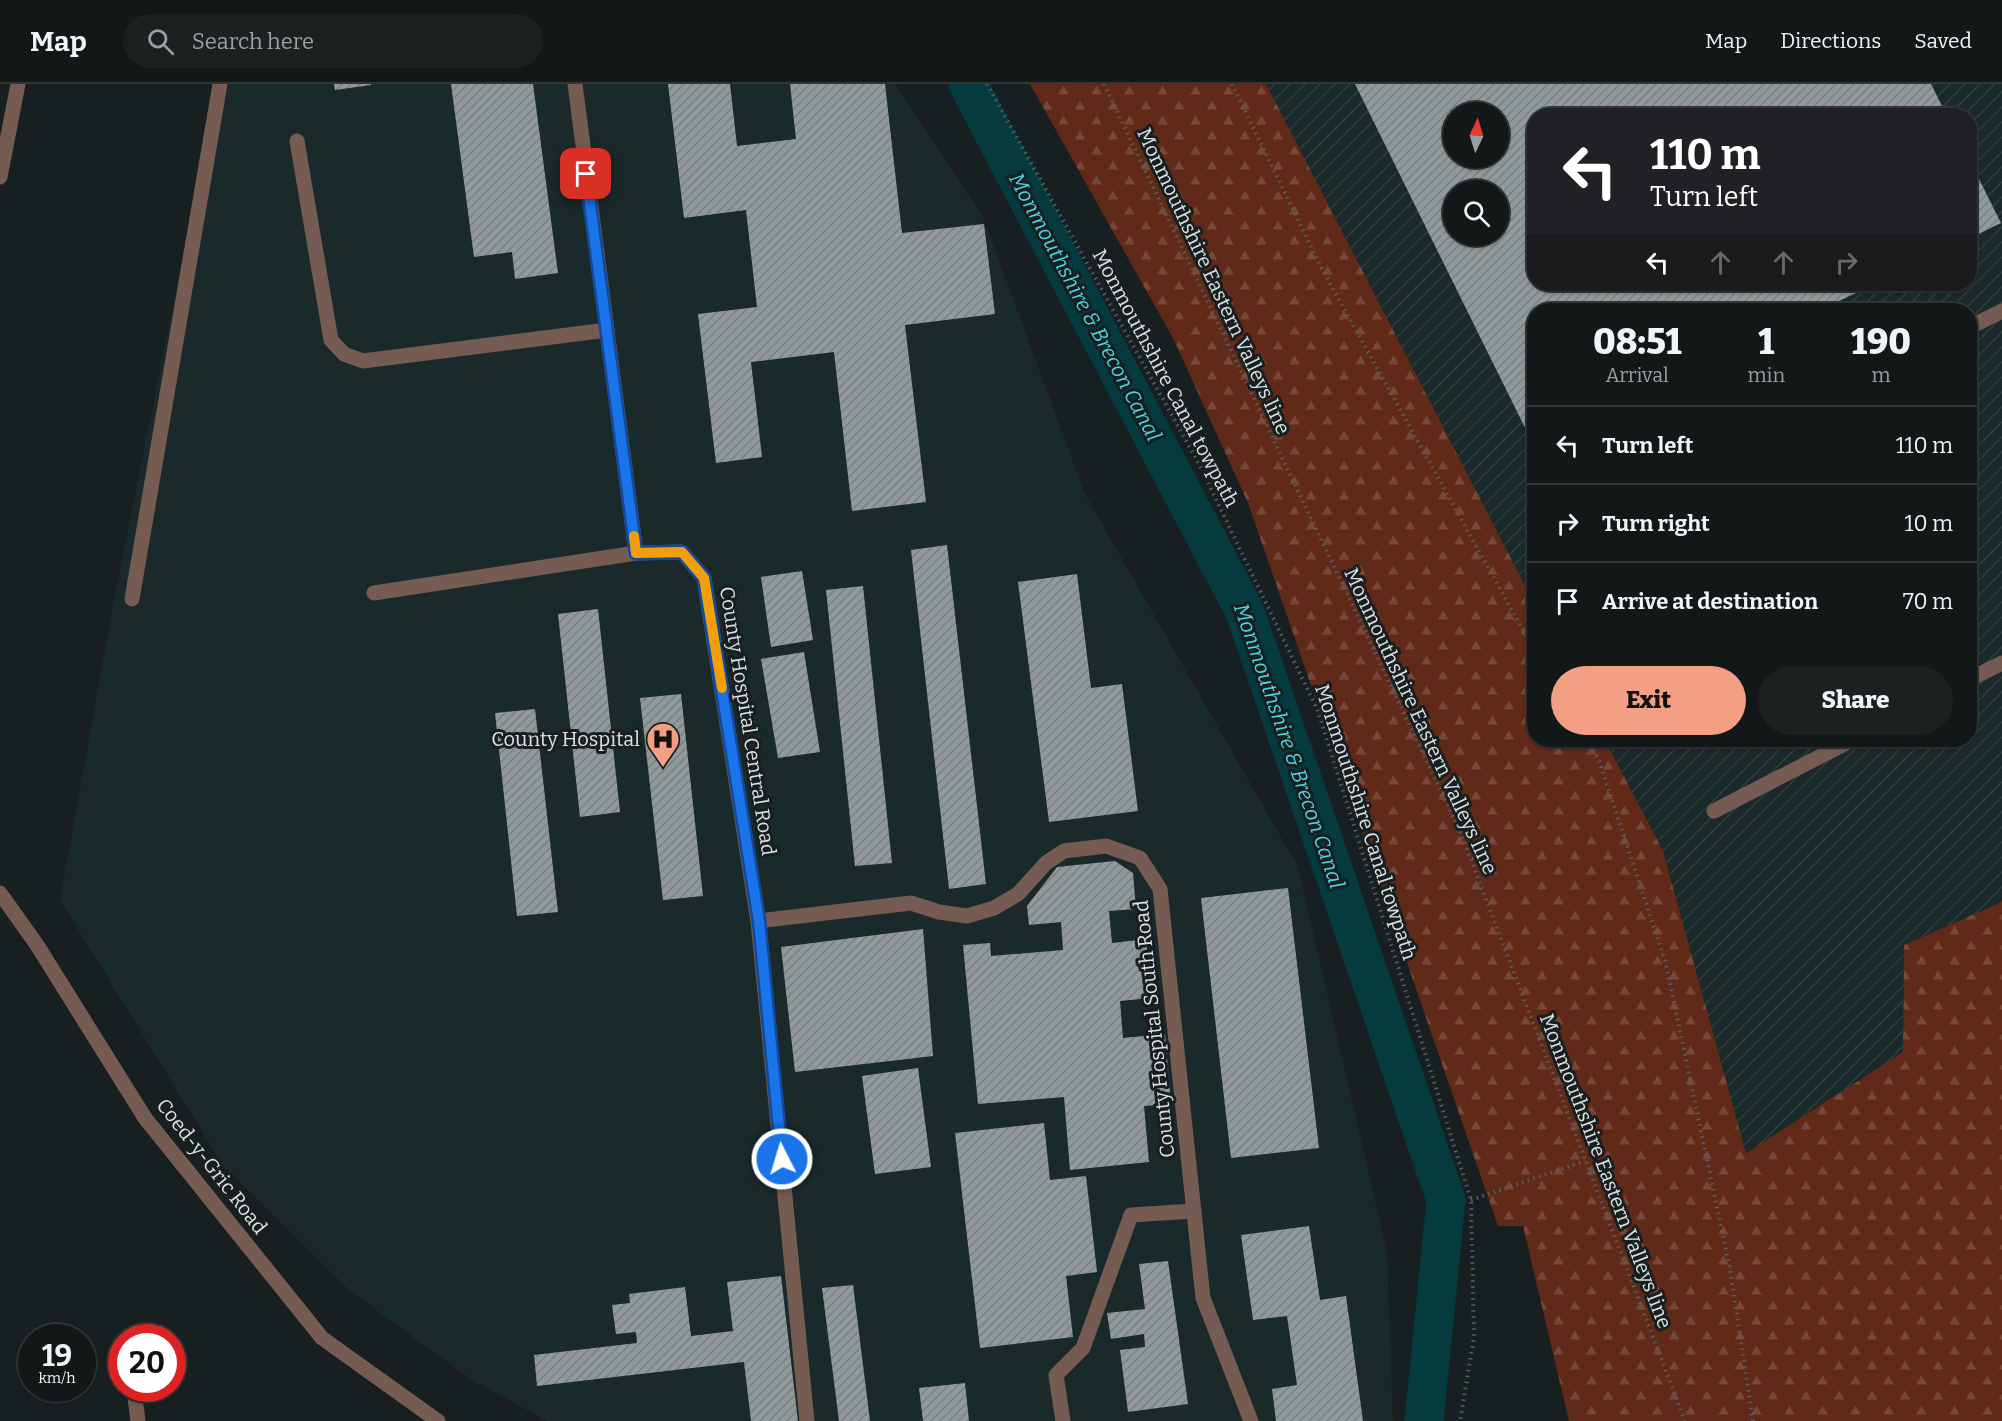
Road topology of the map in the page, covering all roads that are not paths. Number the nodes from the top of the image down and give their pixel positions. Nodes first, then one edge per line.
1 (18, 84) edge
2 (220, 84) edge
3 (575, 84) edge
4 (297, 141) dead end
5 (0, 177) edge
6 (2002, 310) edge
7 (1977, 323) edge
8 (607, 330) junction
9 (636, 553) junction
10 (374, 593) dead end
11 (132, 599) dead end
12 (2002, 663) edge
13 (1977, 676) edge
14 (1838, 747) edge
15 (1714, 811) dead end
16 (0, 893) edge
17 (759, 921) junction
18 (1194, 1211) junction
19 (136, 1402) edge
20 (138, 1421) edge
21 (438, 1421) edge
22 (807, 1421) edge
23 (1063, 1421) edge
24 (1251, 1421) edge

1 - 5 street
2 - 11 street
3 - 8 street
4 - 8 street
6 - 7 street
8 - 9 street
9 - 10 street
9 - 17 street, County Hospital Central Road
12 - 13 street
14 - 15 street
16 - 21 street, Coed-y-Gric Road
17 - 18 street, County Hospital South Road
17 - 22 street, County Hospital Central Road
18 - 23 street
18 - 24 street, County Hospital South Road
19 - 20 street

